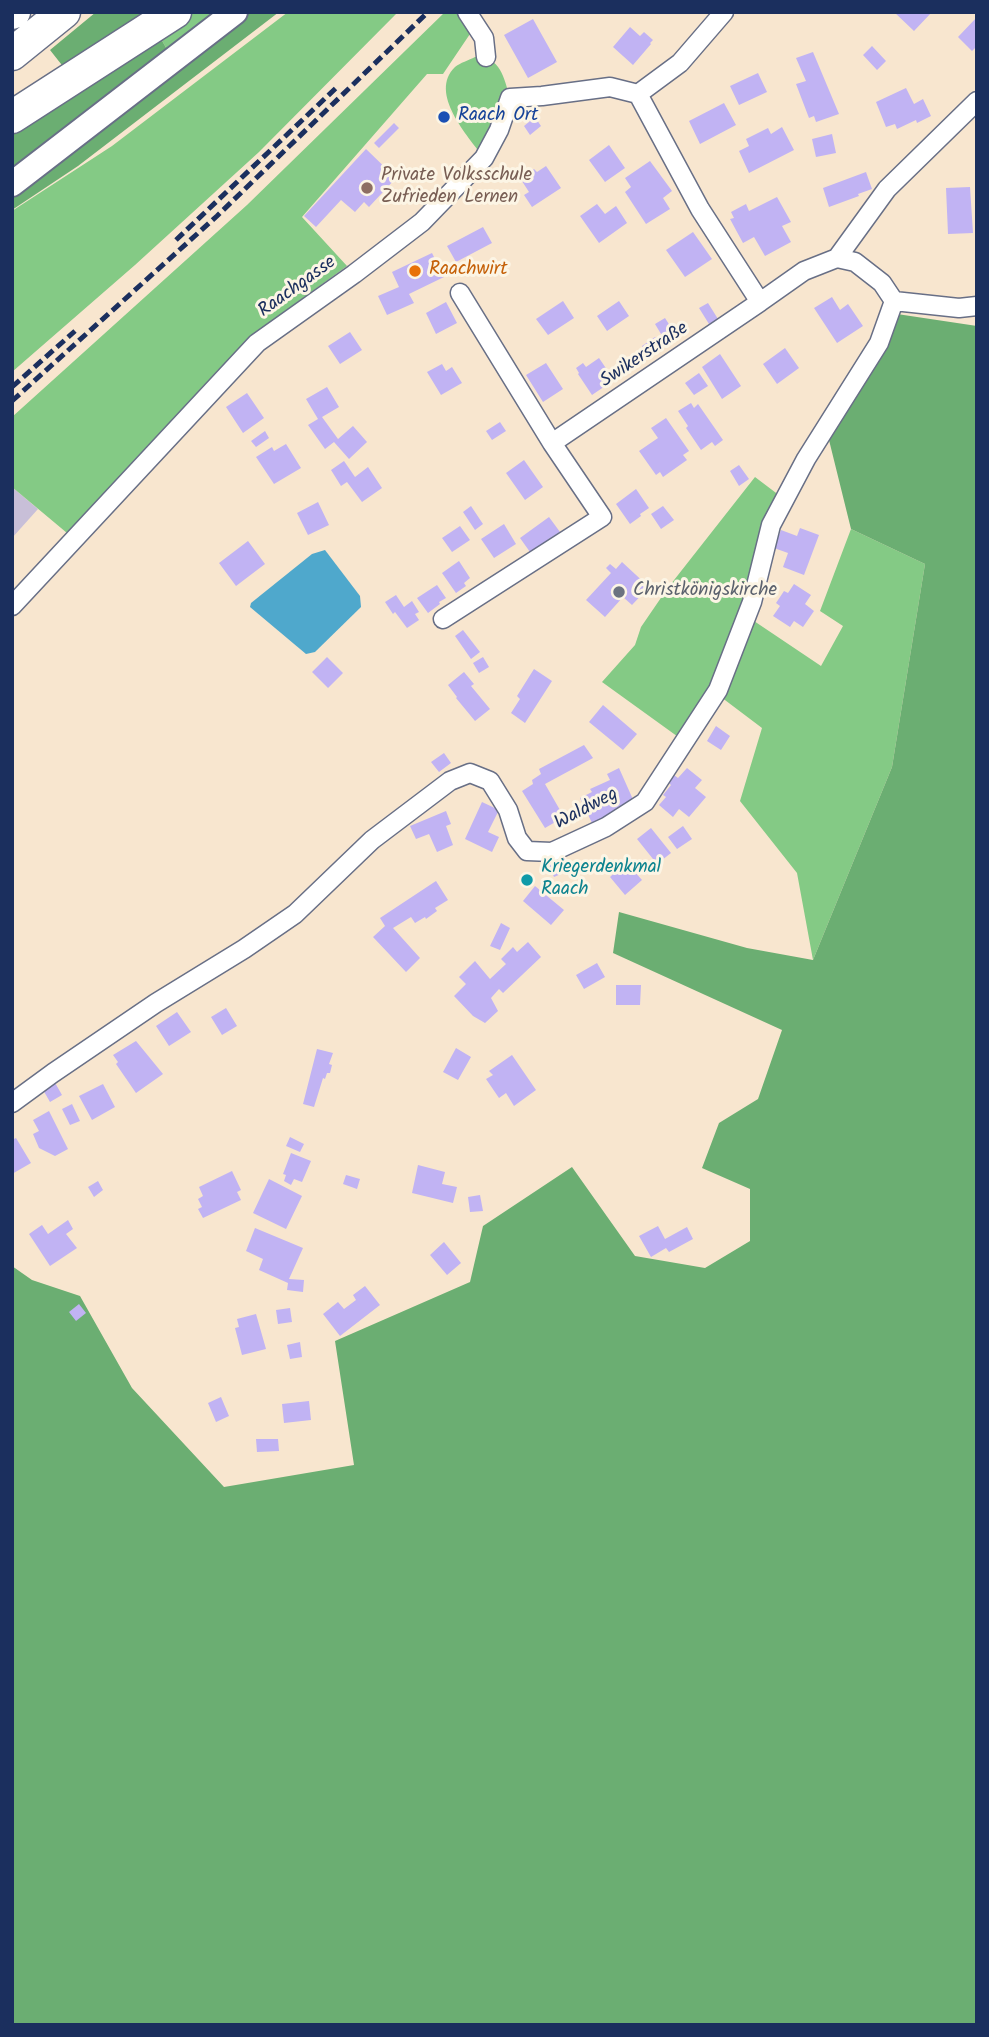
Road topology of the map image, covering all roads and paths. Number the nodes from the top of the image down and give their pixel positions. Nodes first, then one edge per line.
1 (64, 12) edge
2 (175, 12) edge
3 (235, 12) edge
4 (467, 12) edge
5 (724, 12) edge
6 (12, 54) edge
7 (486, 57) dead end
8 (638, 94) junction
9 (977, 101) edge
10 (12, 117) edge
11 (12, 184) edge
12 (837, 258) junction
13 (460, 293) dead end
14 (760, 302) junction
15 (894, 302) junction
16 (977, 306) edge
17 (552, 443) junction
18 (12, 606) edge
19 (443, 619) dead end
20 (12, 1103) edge

1 - 6 highway
2 - 10 highway
3 - 11 main road
4 - 7 street
5 - 8 street
8 - 14 street
8 - 18 street, Raachgasse
9 - 12 street
12 - 14 street, Swikerstraße
12 - 15 street
13 - 17 street
14 - 17 street, Swikerstraße
15 - 16 street
15 - 20 street, Waldweg
17 - 19 street

